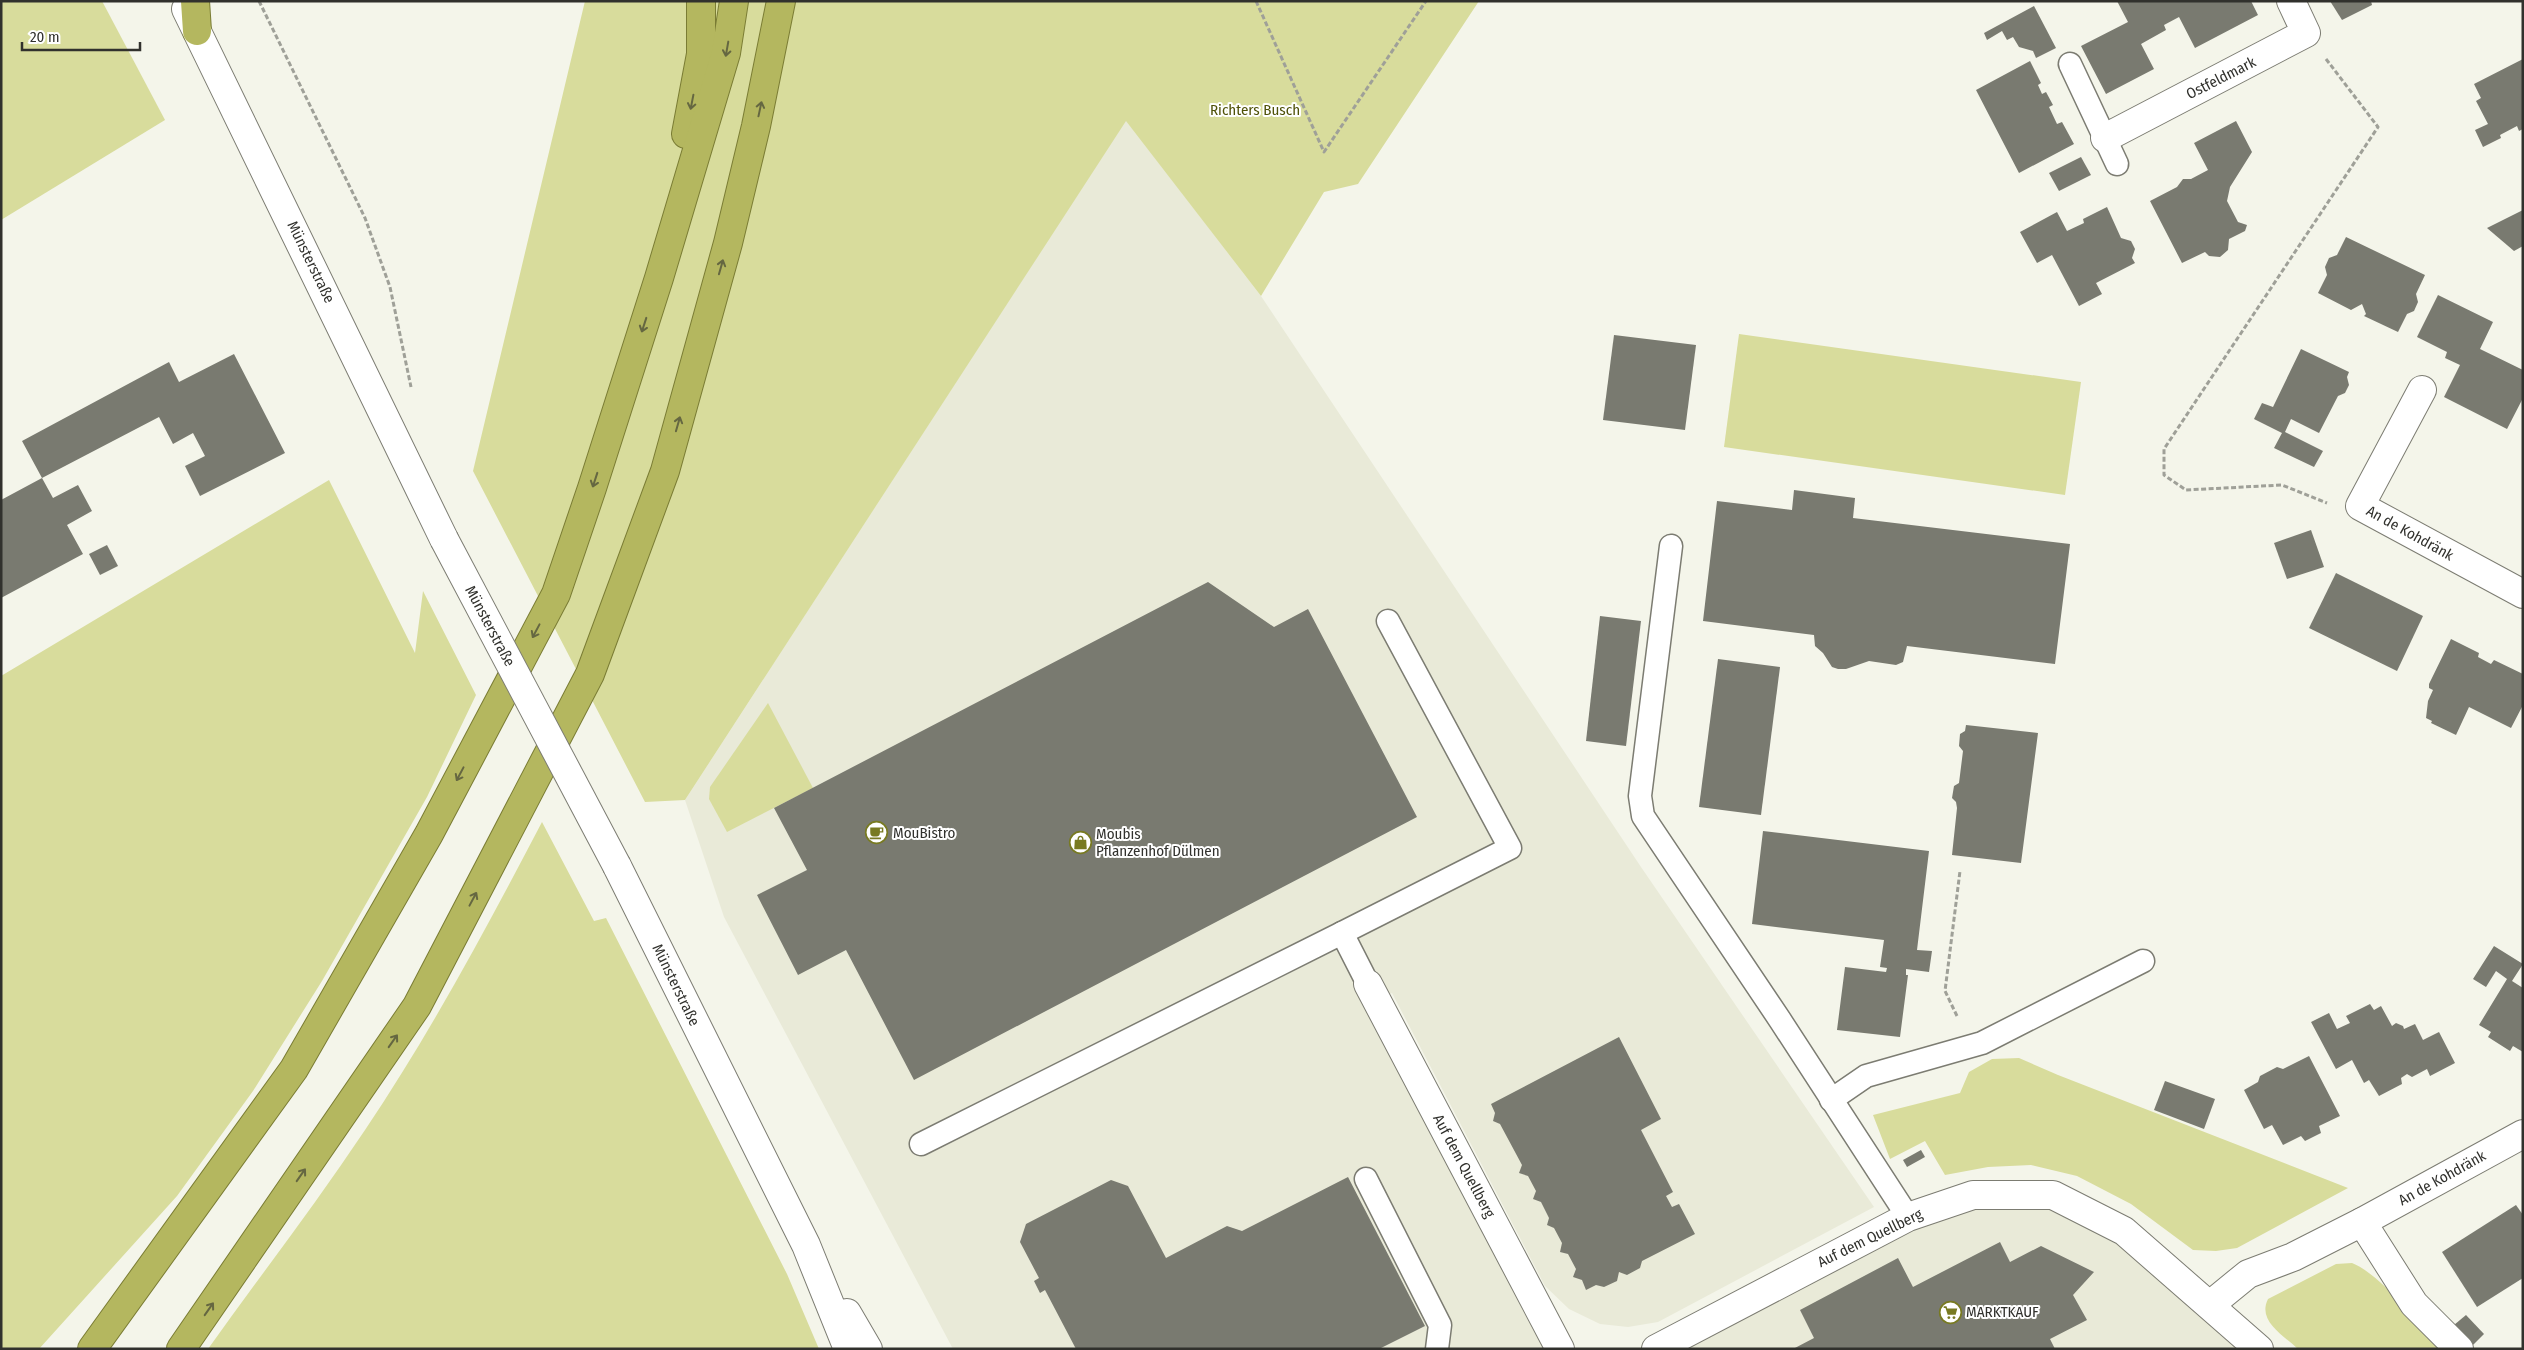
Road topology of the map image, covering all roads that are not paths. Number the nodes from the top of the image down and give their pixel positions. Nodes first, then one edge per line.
1 (182, 1) edge
2 (194, 1) edge
3 (702, 1) edge
4 (734, 1) edge
5 (781, 1) edge
6 (2291, 1) edge
7 (198, 31) junction
8 (2070, 64) dead end
9 (2105, 138) junction
10 (2117, 164) dead end
11 (659, 278) junction
12 (2422, 390) dead end
13 (1671, 546) dead end
14 (2523, 594) edge
15 (1388, 621) dead end
16 (1342, 933) junction
17 (2143, 960) dead end
18 (1368, 984) joint
19 (1831, 1100) junction
20 (2523, 1134) edge
21 (921, 1144) dead end
22 (1366, 1179) dead end
23 (1908, 1217) junction
24 (2362, 1222) junction
25 (806, 1245) junction
26 (2210, 1305) junction
27 (92, 1349) edge
28 (181, 1349) edge
29 (848, 1349) edge
30 (868, 1349) edge
31 (1437, 1349) edge
32 (1560, 1349) edge
33 (1656, 1349) edge
34 (2259, 1349) edge
35 (2460, 1349) edge

1 - 7 street, Münsterstraße
2 - 7 highway
3 -> 11 highway
4 -> 11 highway
28 -> 5 highway
6 - 9 street, Ostfeldmark
7 - 25 street, Münsterstraße, bridge
8 - 9 lane
9 - 10 lane
11 -> 27 highway
12 - 14 street, An de Kohdränk
13 - 19 lane
15 - 16 lane
16 - 18 lane
16 - 21 lane
17 - 19 lane
18 - 32 street, Auf dem Quellberg
19 - 23 lane
20 - 24 street, An de Kohdränk
22 - 31 lane
23 - 26 street, Auf dem Quellberg
23 - 33 street, Auf dem Quellberg
24 - 26 street, An de Kohdränk
24 - 35 street
25 - 29 street, Münsterstraße
25 - 30 street, Münsterstraße
26 - 34 street, Auf dem Quellberg

